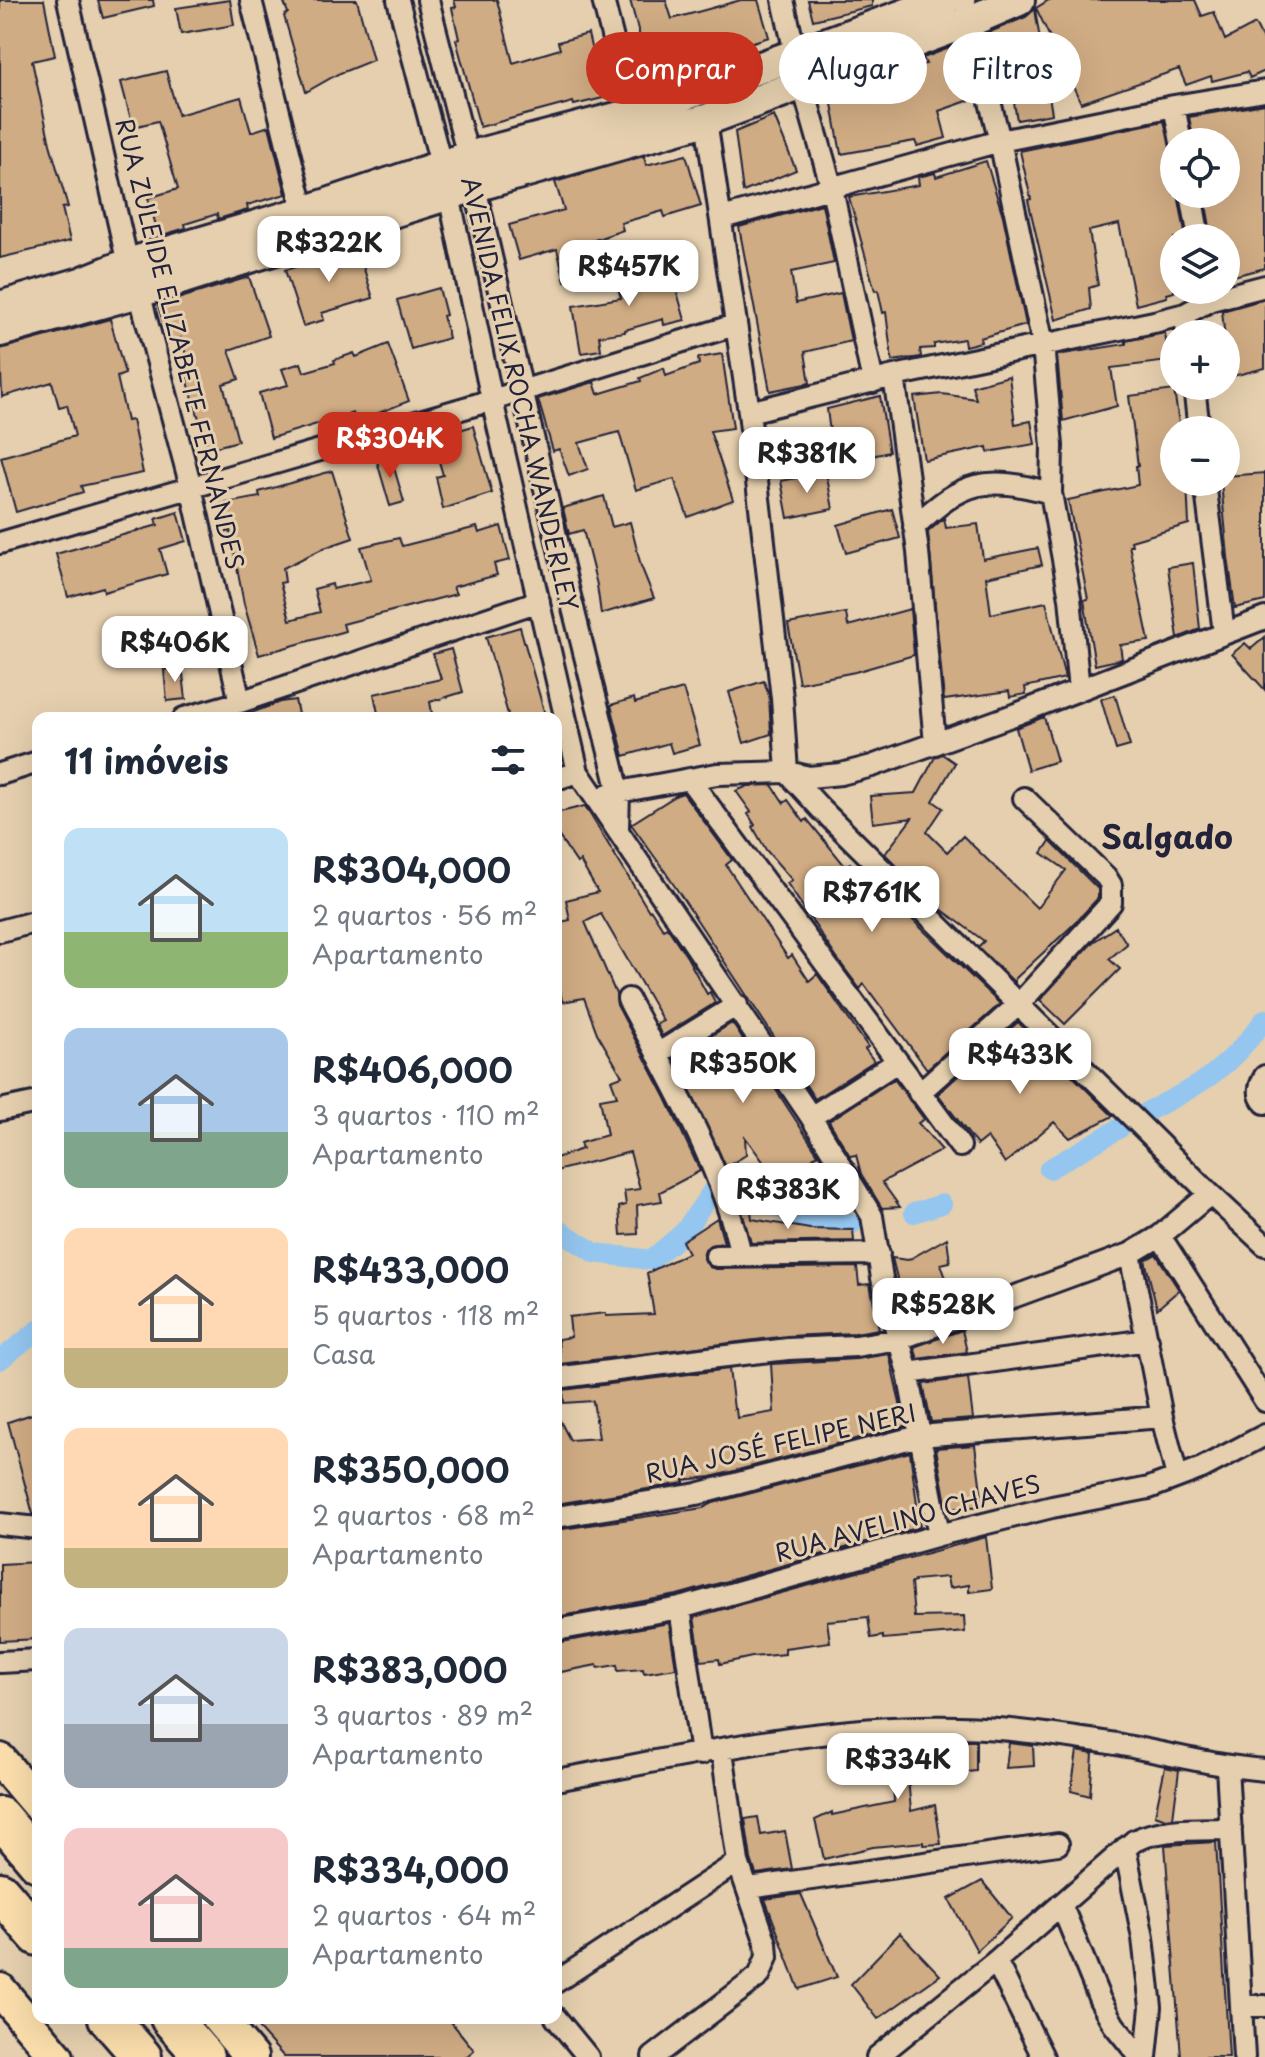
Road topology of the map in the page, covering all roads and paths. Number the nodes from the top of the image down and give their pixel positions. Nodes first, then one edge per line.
1 (68, 0) edge
2 (251, 0) edge
3 (398, 0) edge
4 (428, 0) edge
5 (603, 0) edge
6 (783, 0) edge
7 (945, 0) edge
8 (1019, 0) edge
9 (966, 11) edge
10 (791, 32) edge
11 (876, 32) edge
12 (904, 32) edge
13 (779, 74) edge
14 (779, 79) edge
15 (1265, 91) edge
16 (809, 104) edge
17 (1174, 106) junction
18 (632, 114) junction
19 (706, 120) junction
20 (1178, 128) edge
21 (1000, 141) junction
22 (458, 176) junction
23 (832, 189) junction
24 (304, 212) junction
25 (722, 218) junction
26 (133, 278) junction
27 (1265, 286) edge
28 (1240, 290) edge
29 (1203, 304) edge
30 (0, 307) edge
31 (1189, 320) edge
32 (735, 325) junction
33 (1160, 328) edge
34 (0, 331) edge
35 (1043, 344) junction
36 (894, 376) junction
37 (873, 382) junction
38 (523, 388) junction
39 (492, 400) junction
40 (749, 412) junction
41 (191, 487) junction
42 (1051, 493) junction
43 (1207, 496) edge
44 (914, 527) junction
45 (0, 543) edge
46 (539, 601) junction
47 (1265, 618) edge
48 (1224, 633) junction
49 (1079, 690) junction
50 (240, 702) junction
51 (205, 712) edge
52 (935, 744) junction
53 (32, 764) edge
54 (578, 772) junction
55 (787, 772) junction
56 (0, 774) edge
57 (562, 777) edge
58 (689, 779) junction
59 (619, 792) junction
60 (592, 796) junction
61 (1024, 798) dead end
62 (618, 828) junction
63 (32, 923) edge
64 (0, 931) edge
65 (628, 999) dead end
66 (1019, 1004) junction
67 (737, 1005) junction
68 (657, 1054) junction
69 (897, 1062) junction
70 (1265, 1076) edge
71 (919, 1093) junction
72 (1263, 1101) edge
73 (32, 1103) edge
74 (0, 1110) edge
75 (811, 1117) junction
76 (960, 1146) dead end
77 (1210, 1194) junction
78 (1160, 1236) junction
79 (1265, 1245) edge
80 (879, 1254) junction
81 (1130, 1254) junction
82 (741, 1255) junction
83 (716, 1256) dead end
84 (899, 1339) junction
85 (1148, 1340) junction
86 (908, 1373) junction
87 (562, 1377) edge
88 (1265, 1401) edge
89 (1162, 1417) junction
90 (1265, 1435) edge
91 (919, 1436) junction
92 (1177, 1477) junction
93 (562, 1516) edge
94 (0, 1524) edge
95 (32, 1527) edge
96 (939, 1535) junction
97 (680, 1608) junction
98 (562, 1629) edge
99 (32, 1660) edge
100 (0, 1662) edge
101 (722, 1751) junction
102 (701, 1754) junction
103 (0, 1760) edge
104 (1227, 1767) junction
105 (1265, 1770) edge
106 (562, 1779) edge
107 (32, 1797) edge
108 (0, 1817) edge
109 (1231, 1829) junction
110 (1134, 1842) junction
111 (1058, 1844) dead end
112 (32, 1855) edge
113 (738, 1862) junction
114 (749, 1888) junction
115 (0, 1892) edge
116 (1061, 1904) junction
117 (32, 1929) edge
118 (996, 1961) junction
119 (562, 1978) edge
120 (0, 1990) edge
121 (1241, 2006) junction
122 (1265, 2006) edge
123 (113, 2024) edge
124 (175, 2024) edge
125 (223, 2024) edge
126 (561, 2024) edge
127 (57, 2057) edge
128 (142, 2057) edge
129 (204, 2057) edge
130 (251, 2057) edge
131 (588, 2057) edge
132 (653, 2057) edge
133 (877, 2057) edge
134 (1043, 2057) edge
135 (1140, 2057) edge
136 (1146, 2057) edge
137 (1244, 2057) edge

1 - 26 street, RUA ZULEIDE ELIZABETE FERNANDES
2 - 24 street
3 - 22 street, AVENIDA FELIX ROCHA WANDERLEY
4 - 22 street, AVENIDA FELIX ROCHA WANDERLEY
5 - 18 street
6 - 10 street
7 - 11 main road
8 - 9 main road
9 - 12 main road
9 - 21 street
13 - 18 main road
14 - 19 main road
15 - 17 street
16 - 23 street
17 - 20 street
17 - 21 street
18 - 22 main road
19 - 22 main road
19 - 25 street
21 - 23 street
21 - 35 street
22 - 24 main road
22 - 26 main road
22 - 38 street, AVENIDA FELIX ROCHA WANDERLEY
22 - 39 street, AVENIDA FELIX ROCHA WANDERLEY
23 - 25 street
23 - 37 street
24 - 26 main road
25 - 32 street
26 - 30 main road
26 - 34 main road
26 - 41 street, RUA ZULEIDE ELIZABETE FERNANDES
27 - 28 street
29 - 31 street
32 - 38 street
32 - 40 street
33 - 35 street
35 - 36 street
35 - 42 street
36 - 37 street
36 - 44 street
37 - 40 street
38 - 39 street
38 - 59 street, AVENIDA FELIX ROCHA WANDERLEY
39 - 41 street
39 - 46 street, AVENIDA FELIX ROCHA WANDERLEY
40 - 55 street
41 - 45 street
41 - 50 street, RUA ZULEIDE ELIZABETE FERNANDES
42 - 44 street
42 - 49 street
43 - 48 street
44 - 52 street
46 - 50 street
46 - 54 street, AVENIDA FELIX ROCHA WANDERLEY
47 - 48 street
48 - 49 street
49 - 52 street
50 - 51 street
52 - 55 street
53 - 56 street
54 - 57 street
54 - 60 street, AVENIDA FELIX ROCHA WANDERLEY
55 - 58 street
55 - 66 street
58 - 59 street
58 - 69 street
59 - 60 street
59 - 62 street, AVENIDA FELIX ROCHA WANDERLEY
60 - 62 street, AVENIDA FELIX ROCHA WANDERLEY
61 - 66 street
62 - 67 street, AVENIDA FELIX ROCHA WANDERLEY
63 - 64 street
65 - 68 street
66 - 71 street
66 - 77 street
67 - 68 street
67 - 75 street, AVENIDA FELIX ROCHA WANDERLEY
68 - 82 street
69 - 71 street
69 - 75 street
70 - 72 street
71 - 76 street
73 - 74 street
75 - 80 street, AVENIDA FELIX ROCHA WANDERLEY
77 - 78 street
77 - 79 street
78 - 81 street
78 - 88 street
80 - 82 street
80 - 84 street, AVENIDA FELIX ROCHA WANDERLEY
81 - 84 street
81 - 85 street
82 - 83 street
84 - 86 street, AVENIDA FELIX ROCHA WANDERLEY
84 - 87 street
85 - 86 street
85 - 89 street
86 - 91 street, AVENIDA FELIX ROCHA WANDERLEY
89 - 91 street, RUA JOSÉ FELIPE NERI
89 - 92 street
90 - 92 street, RUA AVELINO CHAVES
91 - 93 street, RUA JOSÉ FELIPE NERI
91 - 96 street, AVENIDA FELIX ROCHA WANDERLEY
92 - 96 street, RUA AVELINO CHAVES
94 - 95 street
96 - 97 street, RUA AVELINO CHAVES
97 - 98 street, RUA AVELINO CHAVES
97 - 102 street
99 - 100 street
101 - 102 street
101 - 104 street
101 - 113 street
102 - 106 street
103 - 107 main road
104 - 105 street
104 - 109 street
108 - 112 highway
109 - 110 street
109 - 121 street
110 - 116 street
110 - 136 street
111 - 114 street
113 - 114 street
113 - 119 street
114 - 132 street
115 - 117 highway
116 - 118 street
116 - 135 street
118 - 133 street
118 - 134 street
120 - 127 main road
121 - 122 street
121 - 137 street
123 - 128 highway
124 - 129 highway
125 - 130 main road
126 - 131 street

